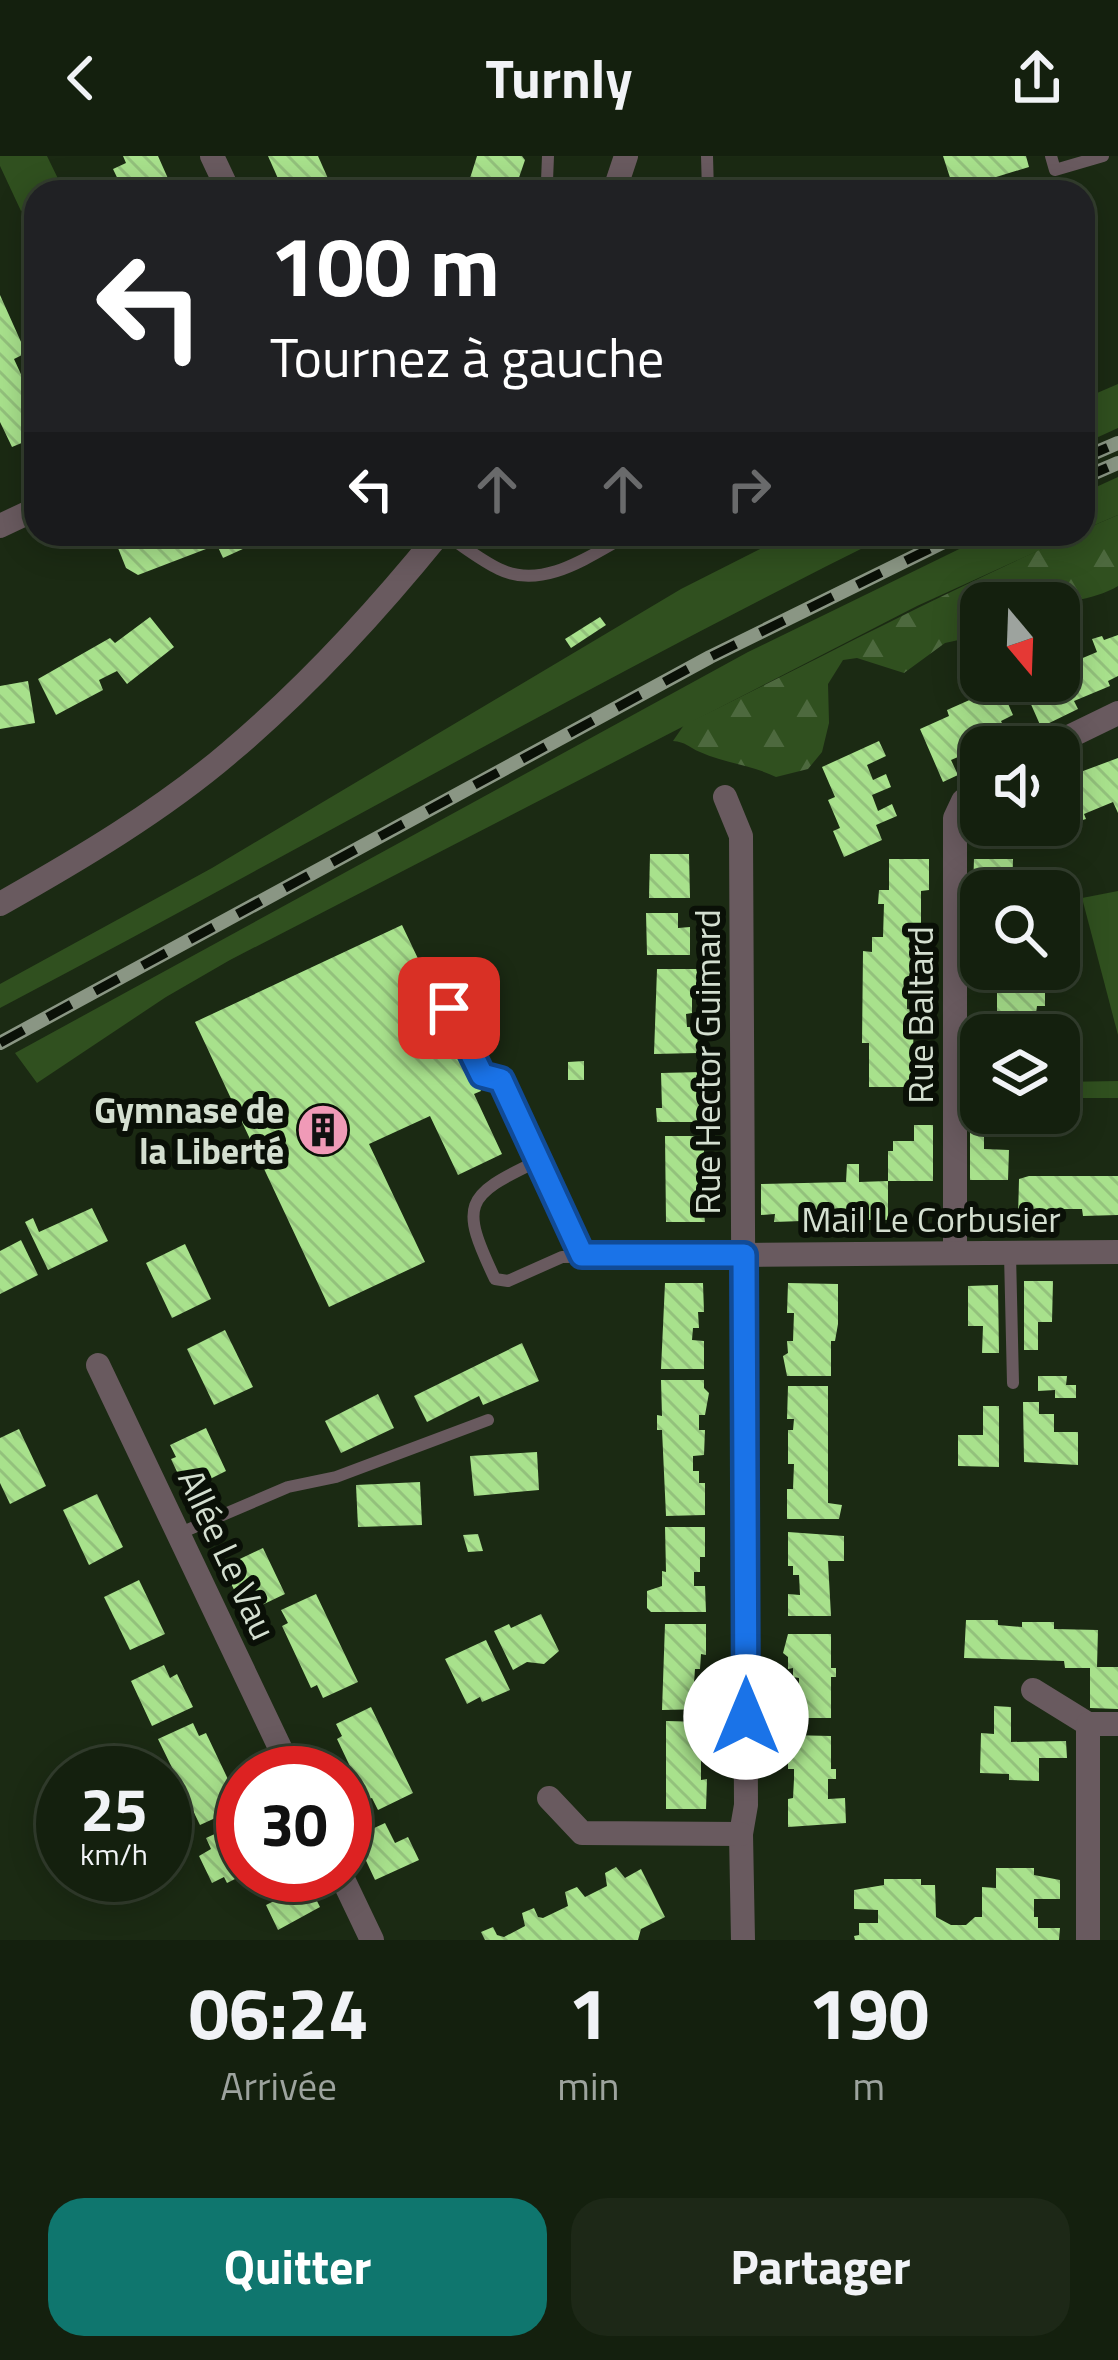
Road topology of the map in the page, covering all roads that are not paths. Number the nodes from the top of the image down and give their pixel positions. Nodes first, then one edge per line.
1 (1051, 156) edge
2 (1103, 156) edge
3 (431, 546) edge
4 (461, 546) edge
5 (607, 546) edge
6 (1118, 713) edge
7 (1080, 731) edge
8 (725, 797) dead end
9 (960, 807) edge
10 (0, 904) edge
11 (449, 1008) dead end
12 (538, 1161) junction
13 (1118, 1252) edge
14 (955, 1253) junction
15 (1010, 1254) junction
16 (582, 1255) junction
17 (744, 1255) junction
18 (98, 1365) dead end
19 (1013, 1383) dead end
20 (488, 1420) dead end
21 (178, 1534) junction
22 (1033, 1690) dead end
23 (1088, 1724) junction
24 (1118, 1724) edge
25 (279, 1746) edge
26 (549, 1798) dead end
27 (741, 1834) junction
28 (354, 1902) edge
29 (372, 1940) edge
30 (743, 1940) edge
31 (1088, 1940) edge

1 - 2 lane
3 - 10 street
4 - 5 lane
6 - 7 street
8 - 17 street, Rue Hector Guimard
9 - 14 street, Rue Baltard
11 - 12 lane
12 - 16 lane
12 - 16 lane
13 - 15 street, Mail Le Corbusier
14 - 15 street, Mail Le Corbusier
14 - 17 street, Mail Le Corbusier
15 - 19 lane
16 - 17 lane
17 - 27 street, Rue Hector Guimard
18 - 21 street, Allée Le Vau
20 - 21 lane
21 - 25 street, Allée Le Vau
22 - 23 street
23 - 24 street
23 - 31 street
26 - 27 street
27 - 30 street, Rue Hector Guimard
28 - 29 street

